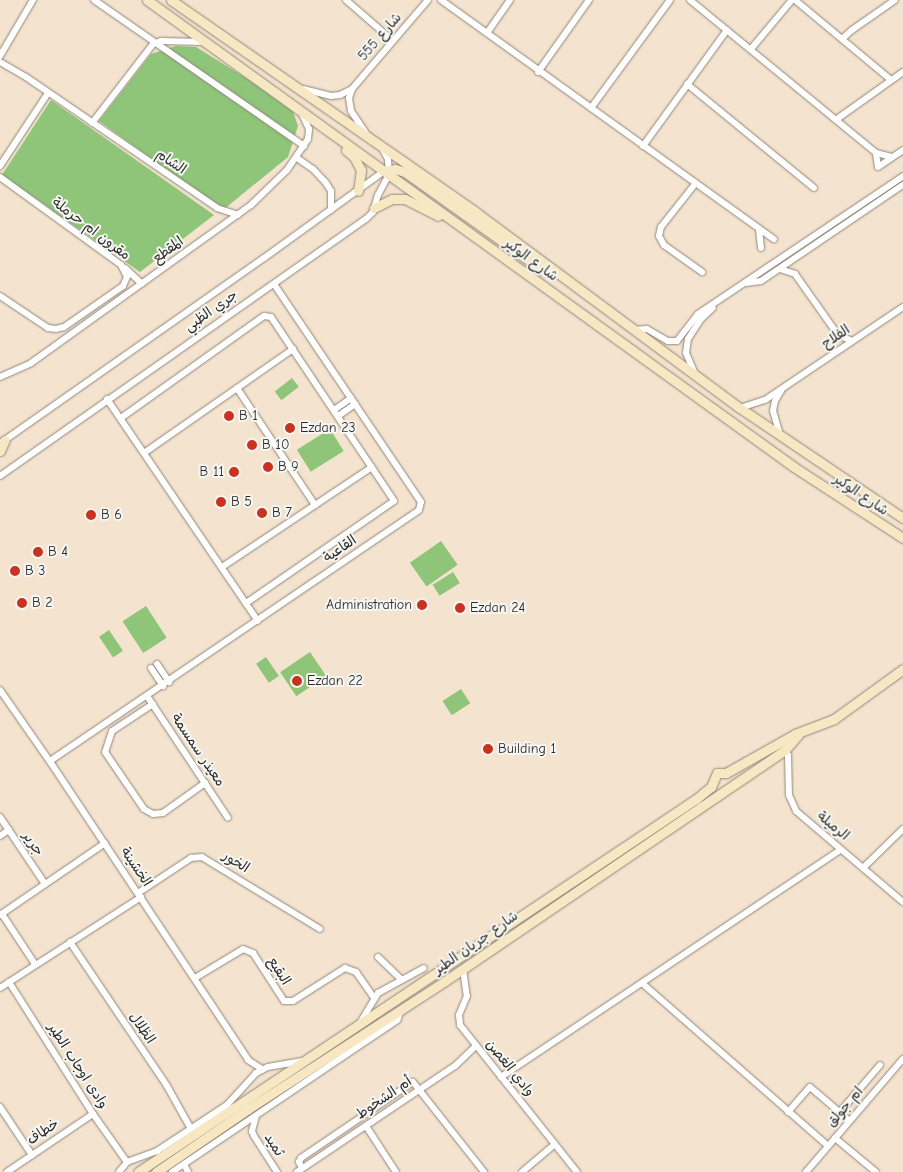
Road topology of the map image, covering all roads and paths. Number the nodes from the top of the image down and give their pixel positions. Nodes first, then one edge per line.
1 (39, 0) edge
2 (94, 0) edge
3 (147, 0) edge
4 (171, 0) edge
5 (428, 0) edge
6 (441, 0) edge
7 (510, 0) edge
8 (589, 0) edge
9 (670, 0) edge
10 (690, 0) edge
11 (793, 0) edge
12 (351, 1) edge
13 (894, 1) edge
14 (33, 2) edge
15 (727, 30) junction
16 (487, 33) junction
17 (842, 39) junction
18 (393, 41) junction
19 (156, 42) junction
20 (206, 42) junction
21 (751, 49) junction
22 (0, 56) edge
23 (0, 62) edge
24 (538, 72) junction
25 (903, 72) edge
26 (891, 80) junction
27 (687, 84) junction
28 (293, 86) junction
29 (352, 89) junction
30 (48, 93) junction
31 (591, 108) junction
32 (300, 111) junction
33 (837, 119) junction
34 (92, 123) junction
35 (333, 135) junction
36 (373, 140) junction
37 (304, 146) junction
38 (643, 146) junction
39 (903, 150) edge
40 (876, 153) junction
41 (892, 157) junction
42 (297, 158) junction
43 (0, 166) edge
44 (387, 172) junction
45 (0, 177) edge
46 (902, 178) edge
47 (695, 184) junction
48 (903, 185) edge
49 (814, 188) dead end
50 (331, 191) junction
51 (358, 191) junction
52 (349, 197) junction
53 (374, 208) junction
54 (332, 210) junction
55 (238, 215) junction
56 (452, 220) junction
57 (833, 224) junction
58 (759, 229) junction
59 (828, 236) junction
60 (774, 239) dead end
61 (761, 248) dead end
62 (796, 258) junction
63 (123, 267) junction
64 (780, 269) junction
65 (702, 272) dead end
66 (795, 274) junction
67 (142, 284) junction
68 (274, 284) junction
69 (746, 284) junction
70 (583, 292) junction
71 (0, 296) edge
72 (723, 299) junction
73 (903, 307) edge
74 (634, 330) junction
75 (852, 341) junction
76 (293, 349) junction
77 (695, 374) junction
78 (0, 377) edge
79 (237, 388) junction
80 (783, 388) junction
81 (107, 399) junction
82 (353, 401) junction
83 (740, 408) junction
84 (336, 413) junction
85 (120, 418) junction
86 (780, 434) junction
87 (2, 441) edge
88 (0, 451) edge
89 (144, 452) junction
90 (372, 467) junction
91 (0, 476) edge
92 (315, 505) junction
93 (903, 518) edge
94 (903, 538) edge
95 (222, 567) junction
96 (246, 603) junction
97 (258, 621) junction
98 (154, 666) dead end
99 (903, 669) edge
100 (166, 684) junction
101 (0, 690) edge
102 (147, 696) junction
103 (153, 704) junction
104 (781, 747) junction
105 (50, 761) junction
106 (714, 779) junction
107 (206, 783) junction
108 (723, 791) junction
109 (0, 817) edge
110 (228, 818) dead end
111 (903, 829) edge
112 (9, 830) junction
113 (0, 836) edge
114 (105, 843) junction
115 (842, 849) junction
116 (864, 868) junction
117 (45, 884) junction
118 (139, 895) junction
119 (903, 902) edge
120 (1, 915) edge
121 (320, 929) dead end
122 (70, 942) junction
123 (378, 957) dead end
124 (35, 964) junction
125 (424, 968) dead end
126 (463, 969) junction
127 (195, 978) junction
128 (402, 980) junction
129 (9, 982) junction
130 (642, 983) junction
131 (0, 988) edge
132 (374, 998) junction
133 (360, 1023) junction
134 (476, 1046) junction
135 (345, 1051) junction
136 (903, 1059) edge
137 (248, 1060) junction
138 (305, 1061) junction
139 (880, 1065) dead end
140 (262, 1069) junction
141 (250, 1077) junction
142 (501, 1077) junction
143 (419, 1090) junction
144 (0, 1107) edge
145 (788, 1112) junction
146 (839, 1113) junction
147 (93, 1114) junction
148 (256, 1116) junction
149 (850, 1121) junction
150 (241, 1126) junction
151 (366, 1126) junction
152 (192, 1129) junction
153 (343, 1130) junction
154 (252, 1131) junction
155 (348, 1137) junction
156 (835, 1138) junction
157 (555, 1144) junction
158 (828, 1146) junction
159 (311, 1151) junction
160 (32, 1155) junction
161 (316, 1158) junction
162 (127, 1162) junction
163 (184, 1164) junction
164 (300, 1170) edge
165 (7, 1172) edge
166 (119, 1172) edge
167 (138, 1172) edge
168 (156, 1172) edge
169 (172, 1172) edge
170 (188, 1172) edge
171 (277, 1172) edge
172 (396, 1172) edge
173 (484, 1172) edge
174 (522, 1172) edge
175 (576, 1172) edge
176 (806, 1172) edge
177 (876, 1172) edge

1 - 14 street
2 - 19 street
3 - 20 main road, شارع الوكير
4 - 28 main road, شارع الوكير
5 - 18 street, شارع 555
6 - 16 street
7 - 16 street
8 - 24 street
9 - 31 street
10 - 15 street
11 - 17 street
11 - 21 street
12 - 18 street
13 - 17 street
14 - 22 street
15 - 21 street
15 - 27 street
16 - 24 street
17 - 26 street
18 - 29 street, شارع 555
19 - 20 street
19 - 34 street
19 - 37 street
20 - 32 main road, شارع الوكير
21 - 33 street
23 - 30 street, الشام
24 - 31 street
25 - 26 street
26 - 33 street
27 - 38 street
27 - 49 street
28 - 29 street
28 - 36 main road, شارع الوكير
29 - 36 street
30 - 34 street, الشام
30 - 43 street
31 - 38 street
32 - 35 main road, شارع الوكير
32 - 37 street, المقطع
33 - 40 street
34 - 55 street, الشام
35 - 44 main road, شارع الوكير
35 - 51 main road
36 - 44 street
36 - 70 main road, شارع الوكير
37 - 42 street, المقطع
38 - 47 street
39 - 41 street
40 - 41 street
40 - 41 street
42 - 50 street
42 - 55 street, المقطع
44 - 51 street, جري الظبي
44 - 53 street, جري الظبي
44 - 56 main road, شارع الوكير
44 - 70 main road
45 - 63 street, مقرون ام حرملة
46 - 57 street
47 - 58 street
47 - 65 street
48 - 59 street
50 - 52 street
50 - 54 street
51 - 52 street, جري الظبي
52 - 54 street, جري الظبي
53 - 56 main road
53 - 68 street, جري الظبي
54 - 87 street, جري الظبي
55 - 67 street, المقطع
56 - 94 main road, شارع الوكير
57 - 59 street
57 - 69 street
58 - 60 street
58 - 61 street
59 - 62 street
62 - 64 street
62 - 66 street
63 - 67 street
63 - 71 street, مقرون ام حرملة
64 - 66 street
64 - 69 street
66 - 75 street
67 - 78 street, المقطع
68 - 81 street, جري الظبي
68 - 82 street, القاعية
69 - 72 street
70 - 74 main road, شارع الوكير
72 - 74 street
72 - 77 street
73 - 75 street, الفلاح
74 - 77 main road, شارع الوكير
75 - 80 street, الفلاح
76 - 79 street
76 - 84 street
76 - 85 street
77 - 83 main road, شارع الوكير
79 - 89 street
79 - 92 street
80 - 83 street, الفلاح
80 - 86 street
81 - 85 street
81 - 91 street, جري الظبي
82 - 84 street
82 - 97 street, القاعية
83 - 86 main road, شارع الوكير
84 - 90 street
85 - 89 street
86 - 93 main road, شارع الوكير
87 - 88 main road, جري الظبي
89 - 95 street
90 - 92 street
90 - 96 street
92 - 95 street
95 - 96 street
96 - 97 street
97 - 100 street, القاعية
98 - 100 street
99 - 104 main road, شارع جريان الطير
100 - 102 street, القاعية
101 - 105 street, الخشينة
102 - 103 street, معيذر سمسمة
102 - 105 street, القاعية
103 - 107 street, معيذر سمسمة
103 - 107 street
104 - 106 main road, شارع جريان الطير
104 - 108 main road, شارع جريان الطير
104 - 115 street, الرميلة
105 - 114 street, الخشينة
106 - 108 main road
106 - 133 main road, شارع جريان الطير
107 - 110 street, معيذر سمسمة
108 - 126 main road, شارع جريان الطير
109 - 112 street, جرير
111 - 116 street
112 - 113 street
112 - 117 street, جرير
114 - 117 street
114 - 118 street, الخشينة
115 - 116 street, الرميلة
115 - 130 street
116 - 119 street, الرميلة
117 - 120 street
118 - 121 street, الخور
118 - 122 street, الخور
118 - 127 street, الخشينة
120 - 124 street
122 - 124 street, الخور
122 - 152 street, الظلال
123 - 128 street
124 - 129 street, الخور
125 - 128 street
126 - 134 street, وادي الغصن
126 - 135 main road, شارع جريان الطير
127 - 132 street, البقيع
127 - 137 street, الخشينة
128 - 132 street
129 - 131 street, الخور
129 - 147 street, وادى اوجاب الطير
130 - 142 street
130 - 145 street
132 - 133 street
133 - 138 main road, شارع جريان الطير
134 - 142 street, وادي الغصن
134 - 143 street, أم الشخوط
135 - 148 street
135 - 168 main road, شارع جريان الطير
136 - 149 street, ام جولق
137 - 140 street, الخشينة
137 - 141 street, الخشينة
138 - 140 street, شارع جريان الطير
138 - 167 main road, شارع جريان الطير
139 - 146 street
140 - 141 street, شارع جريان الطير
141 - 152 street, شارع جريان الطير
142 - 157 street, وادي الغصن
143 - 151 street, أم الشخوط
143 - 153 street, أم الشخوط
143 - 173 street
144 - 160 street
145 - 146 street
145 - 158 street
146 - 149 street
147 - 160 street, خطاف
147 - 162 street, وادى اوجاب الطير
148 - 150 street
148 - 154 street, ثميد
149 - 156 street, ام جولق
150 - 154 street, ثميد
150 - 163 street
151 - 155 street, أم الشخوط
151 - 172 street
152 - 162 street, شارع جريان الطير
153 - 155 street
153 - 159 street, أم الشخوط
154 - 171 street, ثميد
155 - 161 street, أم الشخوط
156 - 158 street, ام جولق
156 - 177 street
157 - 174 street
157 - 175 street, وادي الغصن
158 - 176 street, ام جولق
159 - 161 street
159 - 164 street, أم الشخوط
160 - 165 street, خطاف
161 - 164 street, أم الشخوط
162 - 166 street
163 - 169 street
163 - 170 street

